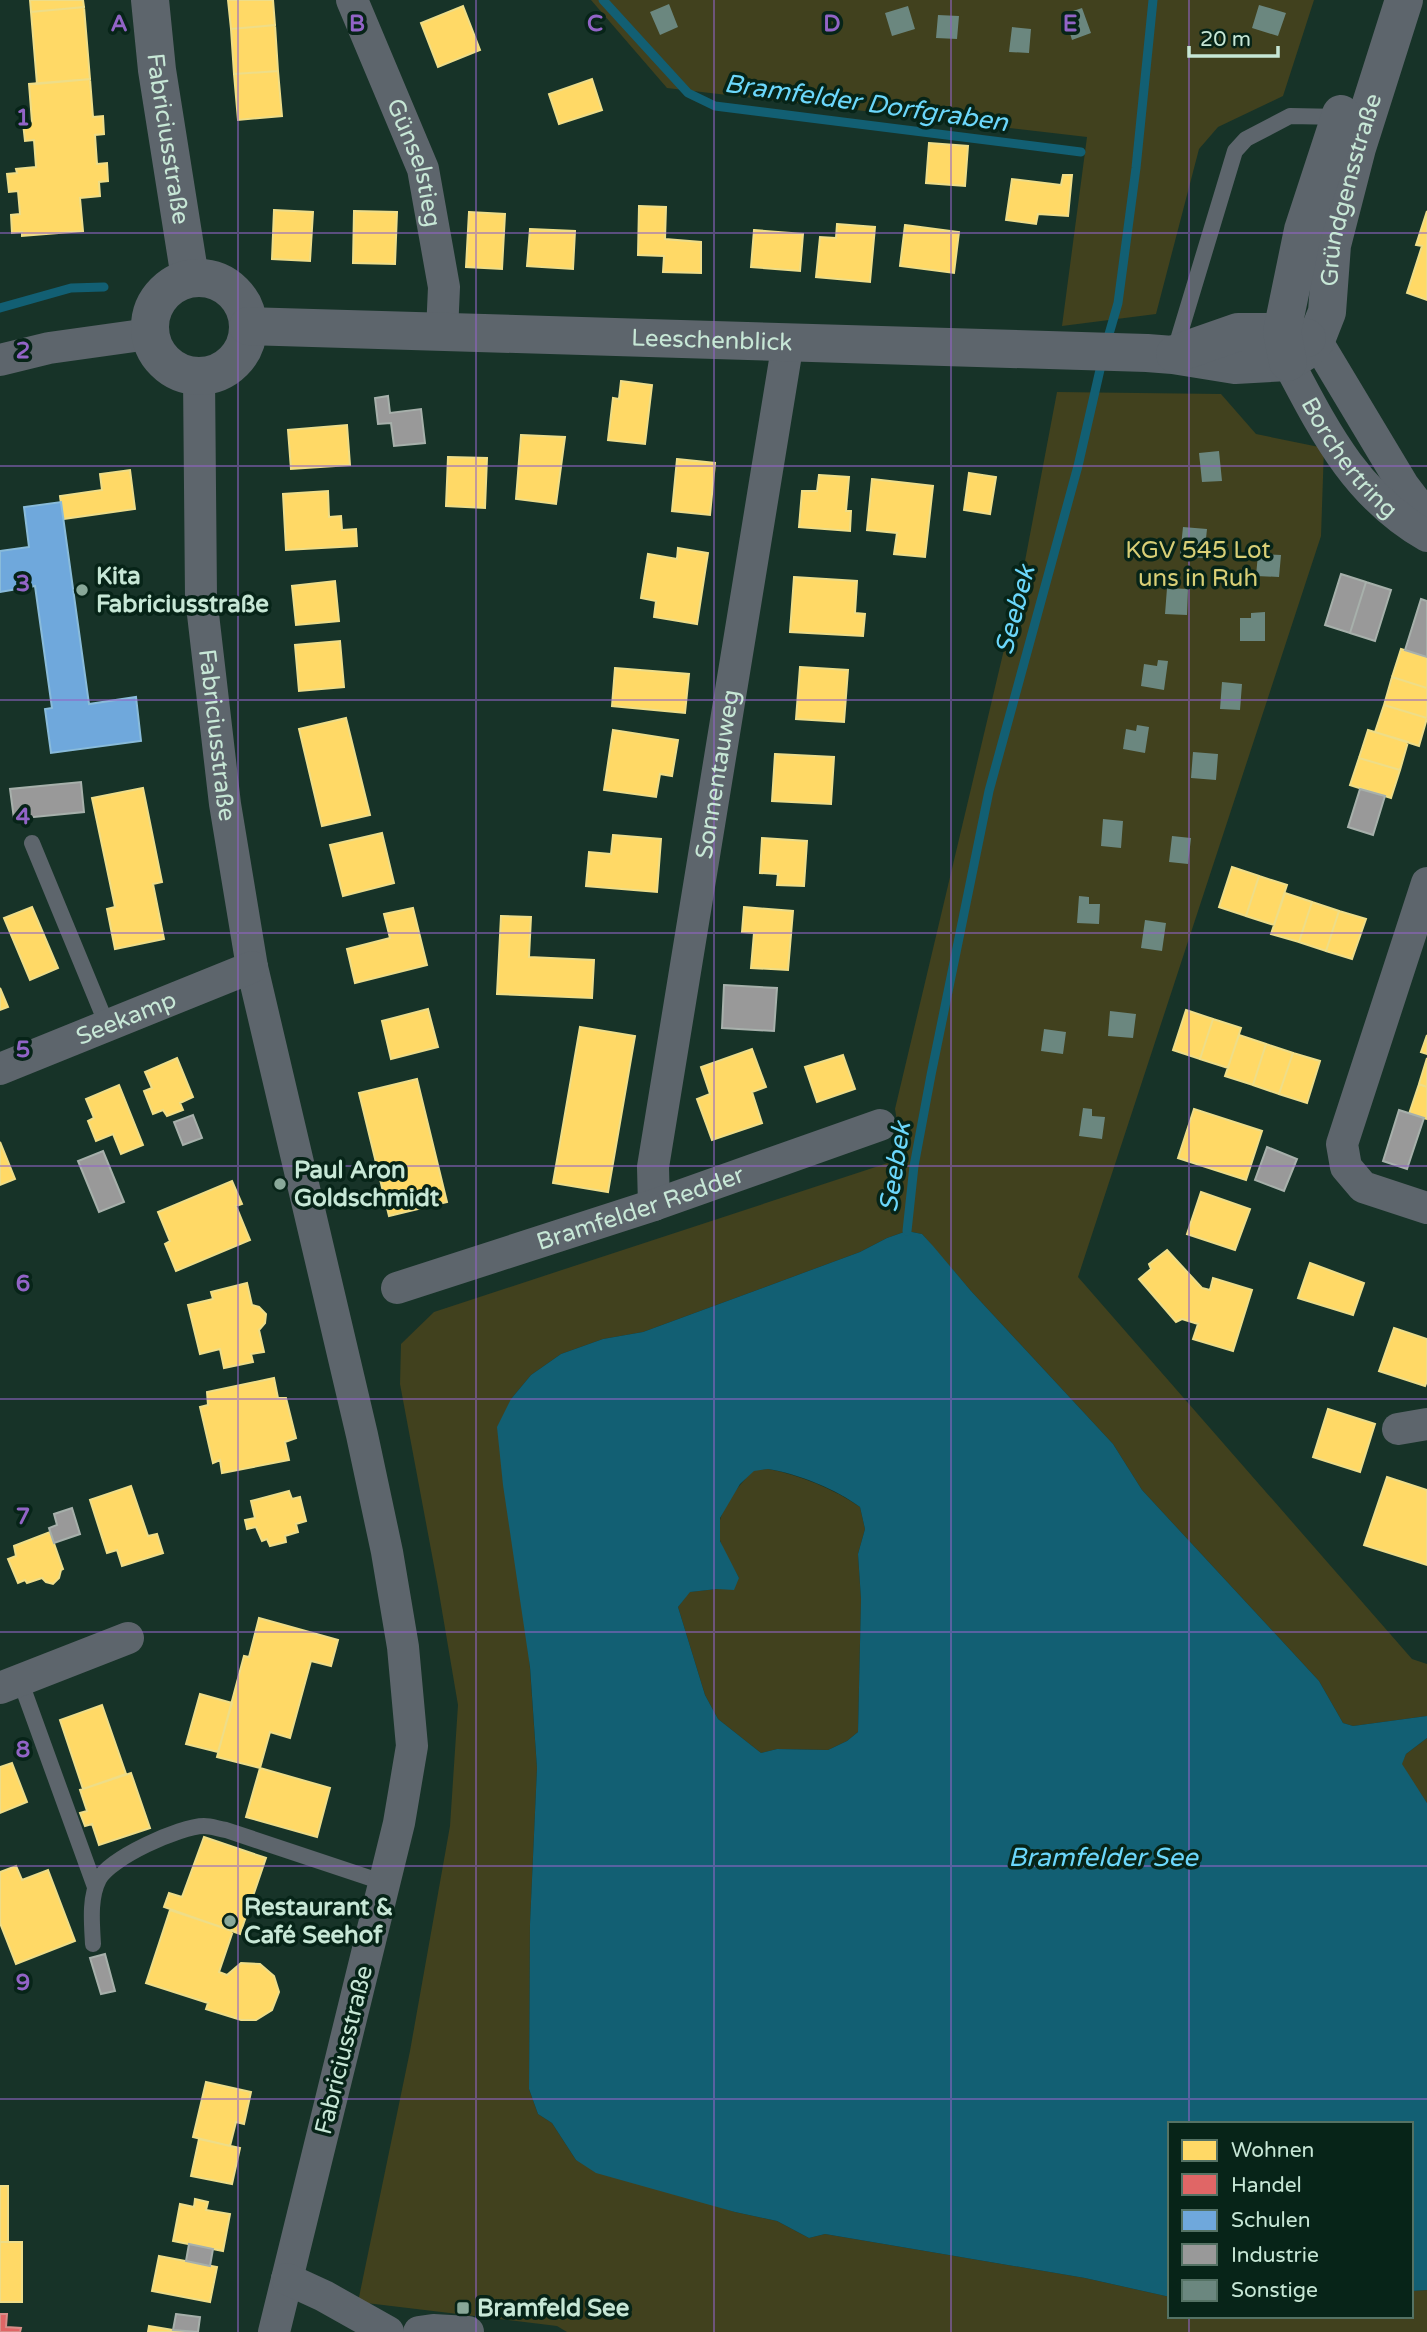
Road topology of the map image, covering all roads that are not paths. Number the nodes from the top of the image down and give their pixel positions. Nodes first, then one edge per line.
1 (150, 0) edge
2 (352, 0) edge
3 (1377, 0) edge
4 (1404, 0) edge
5 (1351, 121) junction
6 (1303, 230) junction
7 (190, 278) junction
8 (248, 326) junction
9 (442, 332) junction
10 (1238, 332) junction
11 (149, 334) junction
12 (788, 342) junction
13 (1295, 345) junction
14 (1173, 355) junction
15 (0, 360) edge
16 (199, 376) junction
17 (1427, 517) edge
18 (1427, 536) edge
19 (32, 843) dead end
20 (1427, 883) edge
21 (252, 967) junction
22 (107, 1025) junction
23 (0, 1069) edge
24 (880, 1125) dead end
25 (654, 1205) junction
26 (1427, 1208) edge
27 (397, 1287) dead end
28 (128, 1638) dead end
29 (10, 1684) edge
30 (385, 1883) junction
31 (96, 1887) junction
32 (93, 1944) dead end
33 (287, 2279) junction
34 (274, 2332) edge
35 (388, 2332) edge
36 (419, 2332) edge
37 (468, 2332) edge

1 - 7 street, Fabriciusstraße
2 - 9 street, Günselstieg
3 - 5 street, Gründgensstraße
4 - 5 street, Gründgensstraße
5 - 6 street, Gründgensstraße
5 - 13 street, Gründgensstraße
5 - 14 lane
6 - 10 street, Gründgensstraße
6 - 13 street, Gründgensstraße
7 - 8 street
7 - 11 street
8 - 9 street, Leeschenblick
8 - 16 street
9 - 12 street, Leeschenblick
10 - 13 street
10 - 14 street, Leeschenblick
11 - 15 street
11 - 16 street
12 - 14 street, Leeschenblick
12 - 25 street, Sonnentauweg
13 - 14 street, Leeschenblick
13 - 17 street, Borchertring
13 - 18 street, Borchertring
16 - 21 street, Fabriciusstraße
19 - 22 lane
20 - 26 street
21 - 22 street, Seekamp
21 - 30 street, Fabriciusstraße
22 - 23 street, Seekamp
24 - 25 street, Bramfelder Redder
25 - 27 street, Bramfelder Redder
28 - 29 street
29 - 31 lane
30 - 31 lane
30 - 33 street, Fabriciusstraße
31 - 32 lane
33 - 34 street, Fabriciusstraße
33 - 35 street
36 - 37 street

